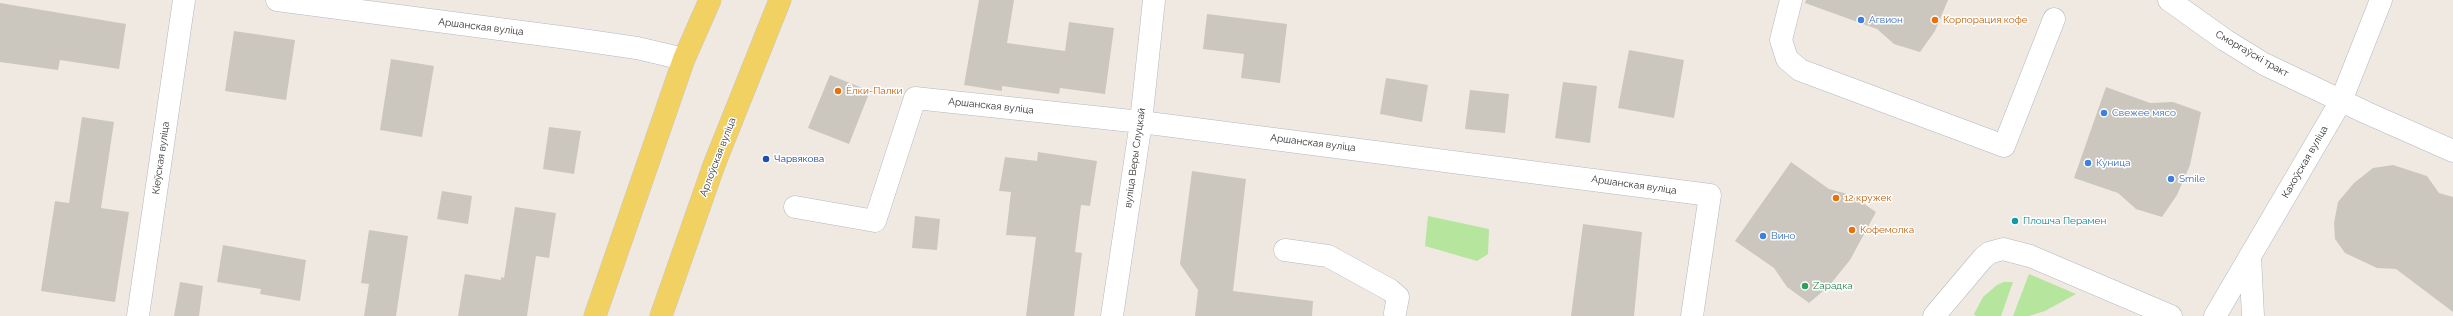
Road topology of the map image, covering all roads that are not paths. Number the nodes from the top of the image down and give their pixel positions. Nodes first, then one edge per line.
1 (184, 0) edge
2 (277, 0) edge
3 (710, 0) edge
4 (780, 0) edge
5 (1154, 0) edge
6 (1791, 0) edge
7 (2169, 0) edge
8 (2381, 0) edge
9 (2054, 20) dead end
10 (684, 59) junction
11 (2341, 100) junction
12 (1141, 122) junction
13 (2453, 151) edge
14 (795, 207) dead end
15 (1285, 250) dead end
16 (2250, 256) junction
17 (1395, 313) dead end
18 (138, 316) edge
19 (595, 316) edge
20 (661, 316) edge
21 (1112, 316) edge
22 (1692, 316) edge
23 (1934, 316) edge
24 (2171, 316) edge
25 (2215, 316) edge
26 (2253, 316) edge

1 - 18 street, Кіеўская вуліца
2 - 10 street, Аршанская вуліца
3 - 10 main road
4 - 20 main road, Арлоўская вуліца
5 - 12 street, вуліца Веры Слуцкай
6 - 9 street
7 - 11 street, Сморгаўскі тракт
8 - 11 street, Кахоўская вуліца
10 - 19 main road
11 - 13 street, Сморгаўскі тракт
11 - 16 street, Кахоўская вуліца
12 - 14 street, Аршанская вуліца
12 - 21 street, вуліца Веры Слуцкай
12 - 22 street, Аршанская вуліца
15 - 17 street
16 - 25 street, Кахоўская вуліца
16 - 26 street
23 - 24 street

